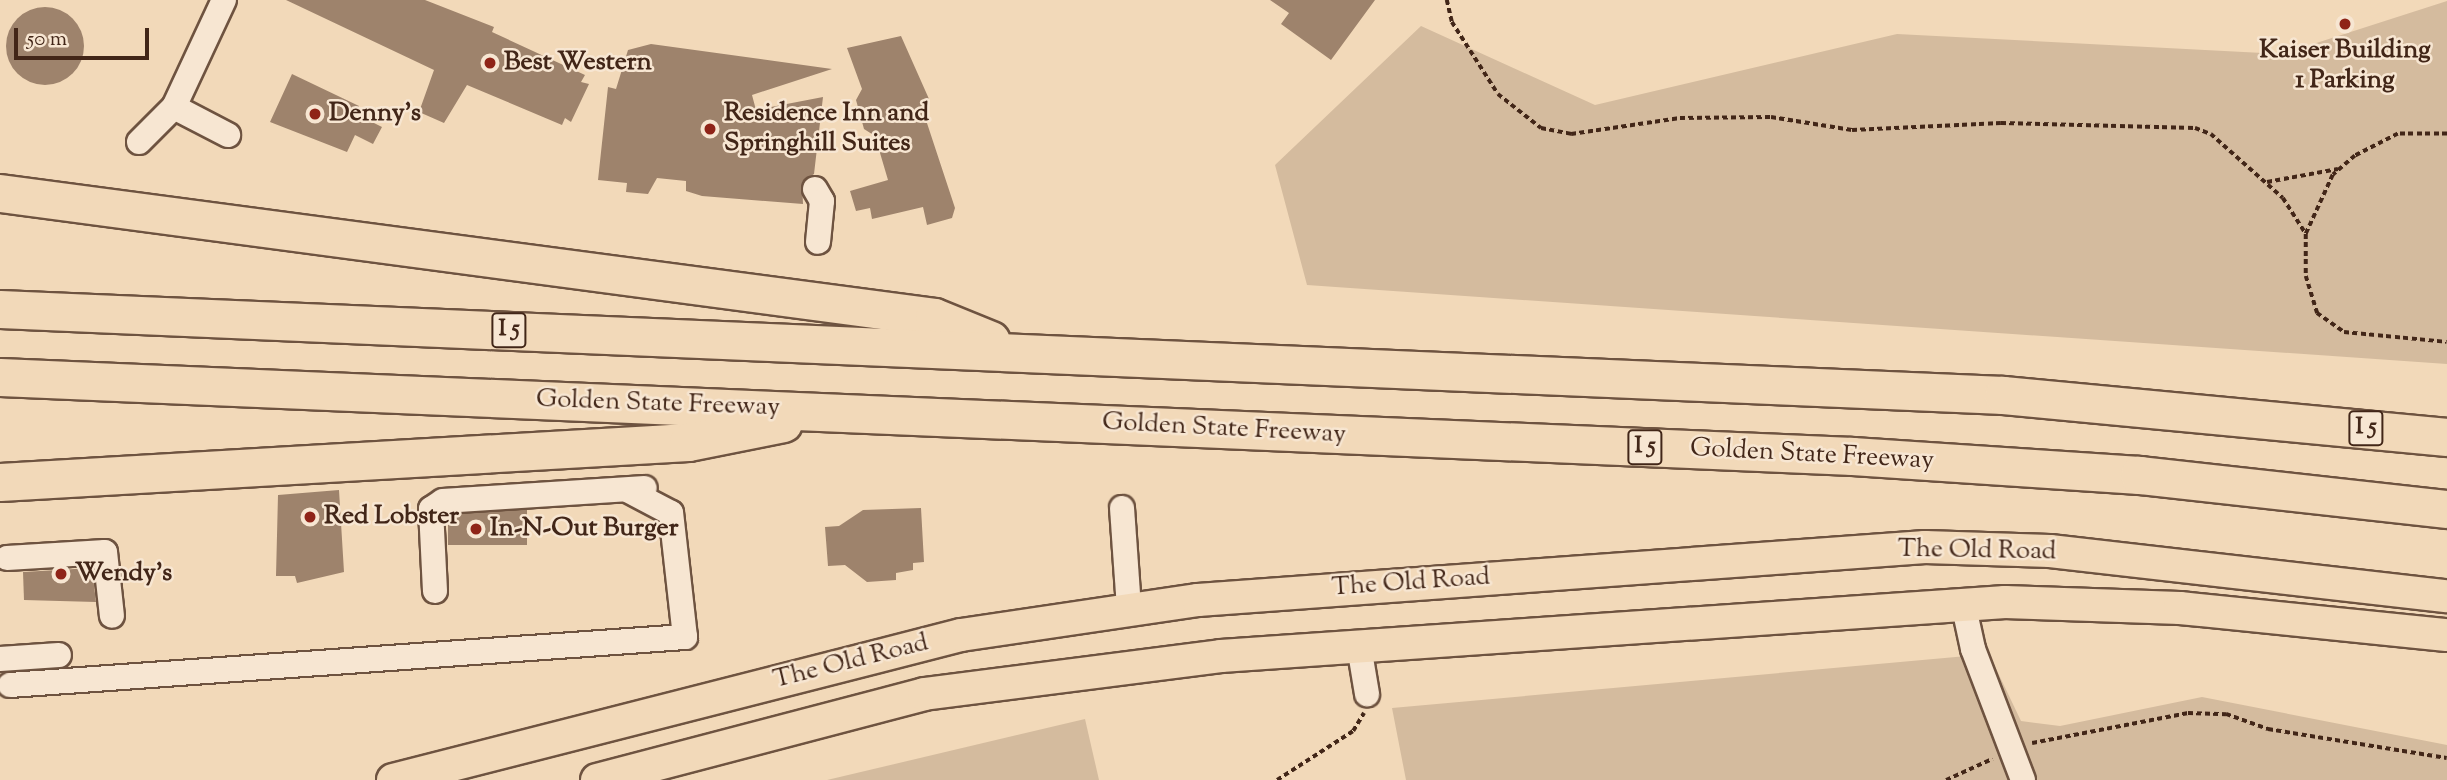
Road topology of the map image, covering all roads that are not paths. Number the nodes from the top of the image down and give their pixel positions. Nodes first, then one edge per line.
1 (224, 0) edge
2 (174, 107) junction
3 (228, 135) dead end
4 (139, 142) dead end
5 (816, 189) dead end
6 (0, 193) edge
7 (818, 242) dead end
8 (0, 309) edge
9 (1018, 350) junction
10 (0, 377) edge
11 (842, 412) junction
12 (2447, 438) edge
13 (0, 482) edge
14 (1122, 508) dead end
15 (2447, 509) edge
16 (7, 558) dead end
17 (435, 591) dead end
18 (2447, 596) edge
19 (1963, 603) junction
20 (1129, 609) junction
21 (111, 616) dead end
22 (2447, 635) edge
23 (1359, 646) junction
24 (59, 655) dead end
25 (0, 659) edge
26 (10, 685) dead end
27 (1367, 694) road end
28 (393, 780) edge
29 (597, 780) edge
30 (2024, 780) edge

1 - 2 street
2 - 3 street
2 - 4 street
5 - 7 street
6 - 9 highway, I 5
8 - 9 highway, I 5
9 - 12 highway, I 5
10 - 11 highway, Golden State Freeway / I 5
11 - 13 highway, I 5
11 - 15 highway, Golden State Freeway / I 5
14 - 20 street
16 - 21 street
17 - 26 street
18 - 20 main road, The Old Road
19 - 22 main road, The Old Road
19 - 23 main road, The Old Road
19 - 30 street
20 - 28 main road, The Old Road
23 - 27 street
23 - 29 main road, The Old Road
24 - 25 street

